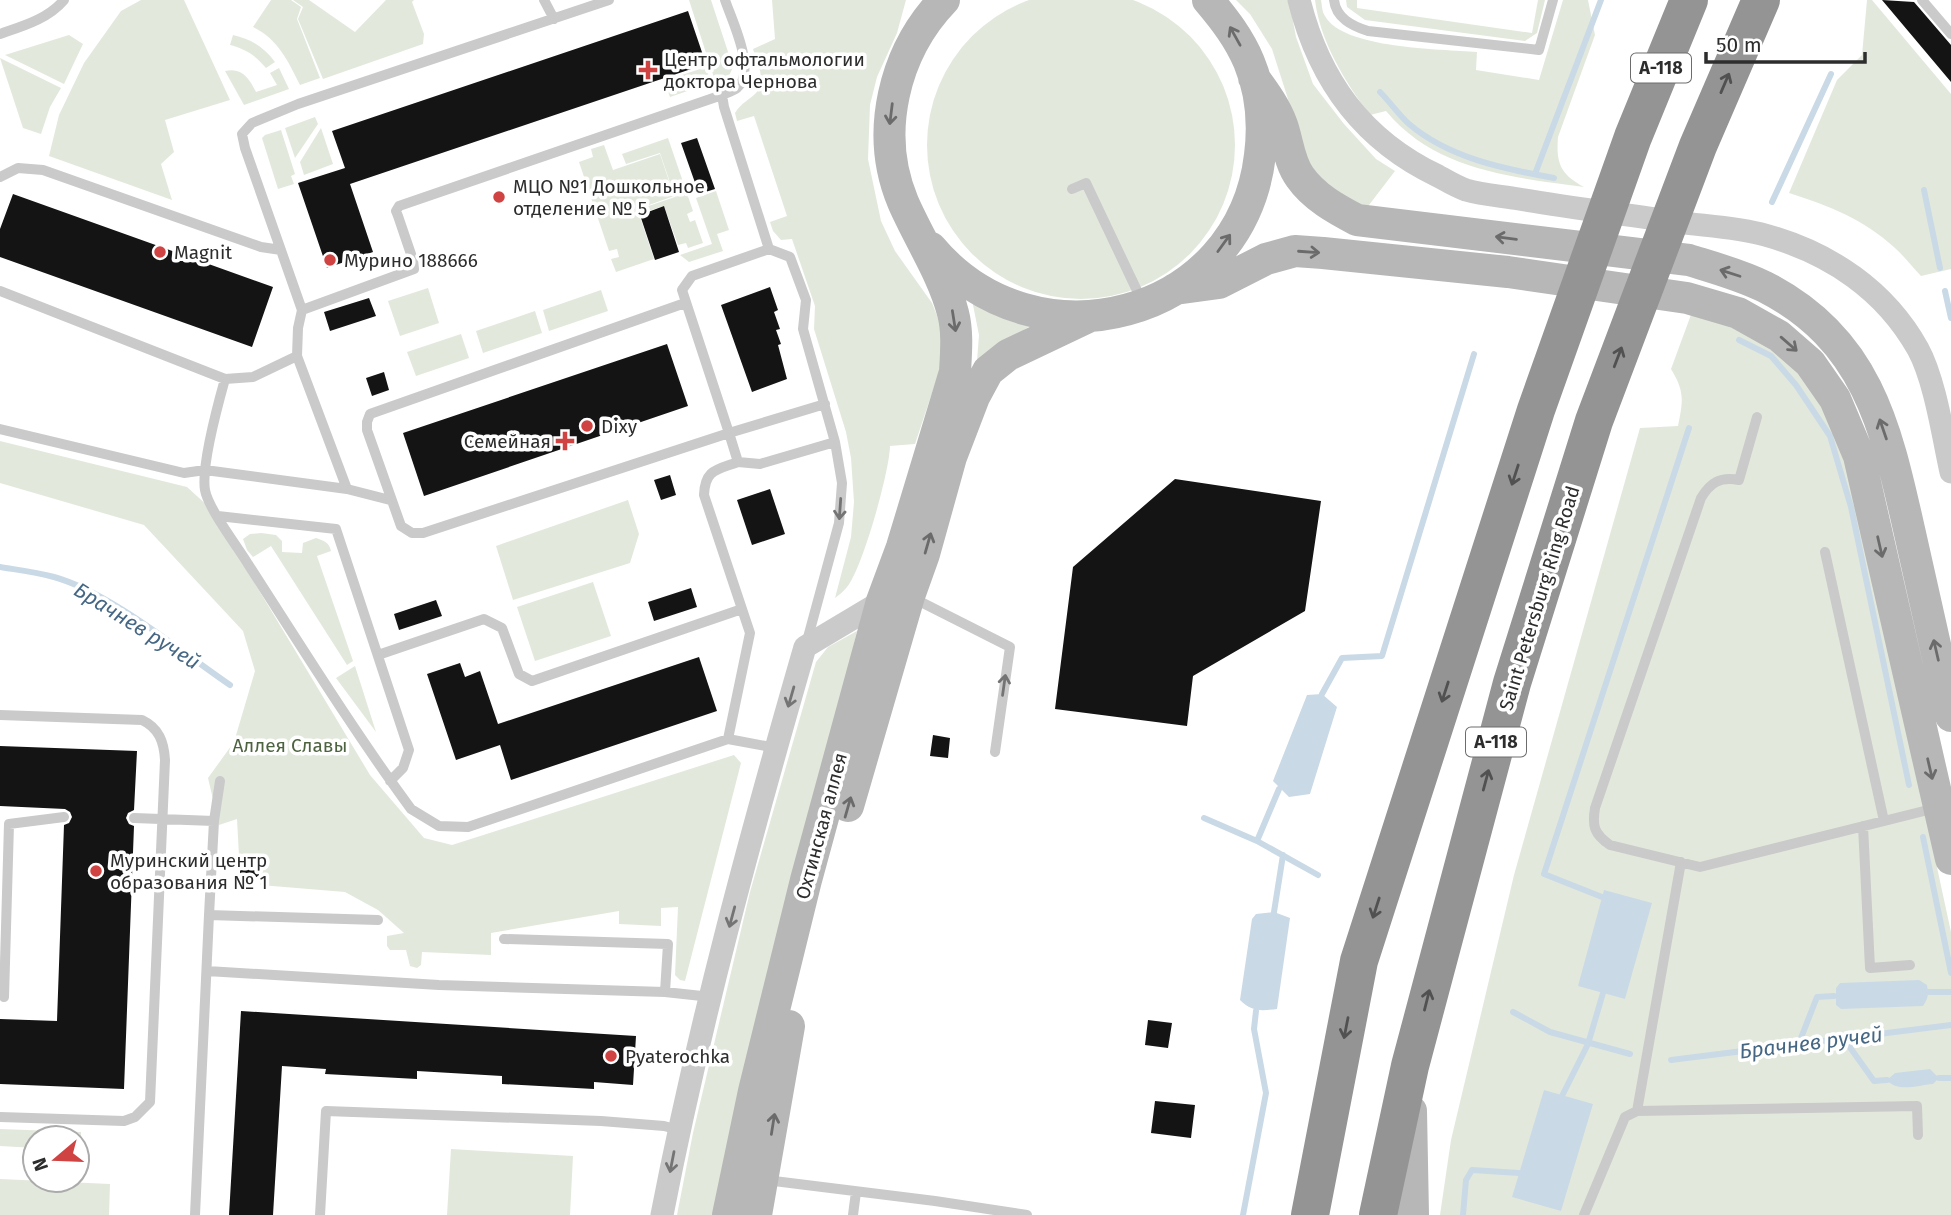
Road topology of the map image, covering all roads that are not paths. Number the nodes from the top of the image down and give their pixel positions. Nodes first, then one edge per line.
1 (64, 0) edge
2 (544, 0) edge
3 (609, 0) edge
4 (725, 0) edge
5 (1208, 0) edge
6 (1299, 0) edge
7 (1334, 0) edge
8 (1553, 0) edge
9 (1689, 0) edge
10 (1761, 0) edge
11 (1922, 0) edge
12 (932, 5) edge
13 (554, 19) junction
14 (1938, 19) junction
15 (1951, 21) edge
16 (0, 34) edge
17 (1951, 34) edge
18 (1254, 78) junction
19 (722, 95) junction
20 (0, 177) edge
21 (1072, 189) dead end
22 (921, 235) junction
23 (769, 249) junction
24 (281, 250) junction
25 (1175, 289) junction
26 (0, 291) edge
27 (685, 303) junction
28 (1144, 305) junction
29 (302, 310) junction
30 (1088, 317) junction
31 (297, 356) junction
32 (225, 379) junction
33 (825, 404) junction
34 (1757, 417) dead end
35 (0, 429) edge
36 (729, 433) junction
37 (835, 442) junction
38 (942, 450) junction
39 (738, 462) junction
40 (205, 470) junction
41 (1951, 472) edge
42 (347, 489) junction
43 (390, 500) junction
44 (218, 516) junction
45 (1825, 552) dead end
46 (895, 599) junction
47 (742, 609) junction
48 (805, 647) junction
49 (378, 654) junction
50 (0, 715) edge
51 (1951, 716) edge
52 (728, 739) junction
53 (776, 748) junction
54 (995, 752) dead end
55 (220, 781) dead end
56 (390, 781) junction
57 (1939, 807) junction
58 (64, 817) dead end
59 (134, 818) dead end
60 (163, 818) junction
61 (214, 821) junction
62 (1884, 821) junction
63 (1863, 826) junction
64 (1951, 859) edge
65 (1681, 862) junction
66 (209, 915) junction
67 (378, 920) dead end
68 (504, 939) dead end
69 (1910, 965) dead end
70 (207, 971) junction
71 (665, 992) junction
72 (4, 997) dead end
73 (712, 997) junction
74 (1410, 1066) junction
75 (1637, 1111) junction
76 (0, 1117) edge
77 (679, 1130) junction
78 (1918, 1135) dead end
79 (763, 1179) junction
80 (856, 1192) junction
81 (195, 1215) edge
82 (320, 1215) edge
83 (662, 1215) edge
84 (728, 1215) edge
85 (756, 1215) edge
86 (853, 1215) edge
87 (1027, 1215) edge
88 (1310, 1215) edge
89 (1378, 1215) edge
90 (1413, 1215) edge
91 (1584, 1215) edge

1 - 16 lane
2 - 13 lane
3 - 13 lane
4 - 19 lane
18 -> 5 street
6 - 41 street
7 - 8 lane
9 -> 88 highway, А-118
74 -> 10 highway, Saint Petersburg Ring Road / А-118
11 - 14 lane
12 -> 22 street
13 - 24 lane
14 - 15 lane
14 - 17 lane
25 -> 18 street
51 -> 18 street
19 - 23 lane
19 - 29 lane
20 - 24 lane
21 - 28 lane
22 - 30 street
22 -> 38 street
23 - 27 lane
23 - 33 lane
24 - 29 lane
25 - 28 street
25 -> 57 street
26 - 32 lane
27 - 36 lane
27 - 43 lane
28 - 30 street
29 - 31 lane
30 - 38 street
31 - 32 lane
31 - 42 lane
32 - 40 lane
33 - 36 lane
33 - 37 lane
34 - 65 lane
35 - 40 lane
36 - 39 lane
36 - 43 lane
37 - 39 lane
37 -> 48 lane
38 - 46 street, Охтинская аллея
39 - 47 lane
40 - 42 lane
40 - 44 lane
42 - 43 lane
44 - 49 lane
44 - 56 lane
45 - 62 lane
46 - 48 street
54 -> 46 lane
79 -> 46 street, Охтинская аллея
46 - 84 street, Охтинская аллея
47 - 49 lane
47 - 52 lane
48 -> 53 street
49 - 56 lane
50 - 60 lane
52 - 53 lane
52 - 56 lane
53 -> 73 street
55 - 61 lane
57 - 62 lane
57 - 64 street
58 - 72 lane
59 - 60 lane
60 - 61 lane
60 - 76 lane
61 - 66 lane
62 - 63 lane
63 - 65 lane
63 - 69 lane
65 - 75 lane
66 - 67 lane
66 - 70 lane
68 - 71 lane
70 - 71 lane
70 - 81 lane
71 - 73 lane
73 - 77 street
74 - 89 highway, Saint Petersburg Ring Road / А-118
74 - 90 street
75 - 78 lane
75 - 91 lane
77 - 82 lane
77 -> 83 street
79 - 80 lane
79 - 85 street, Охтинская аллея
80 - 86 lane
80 - 87 lane

